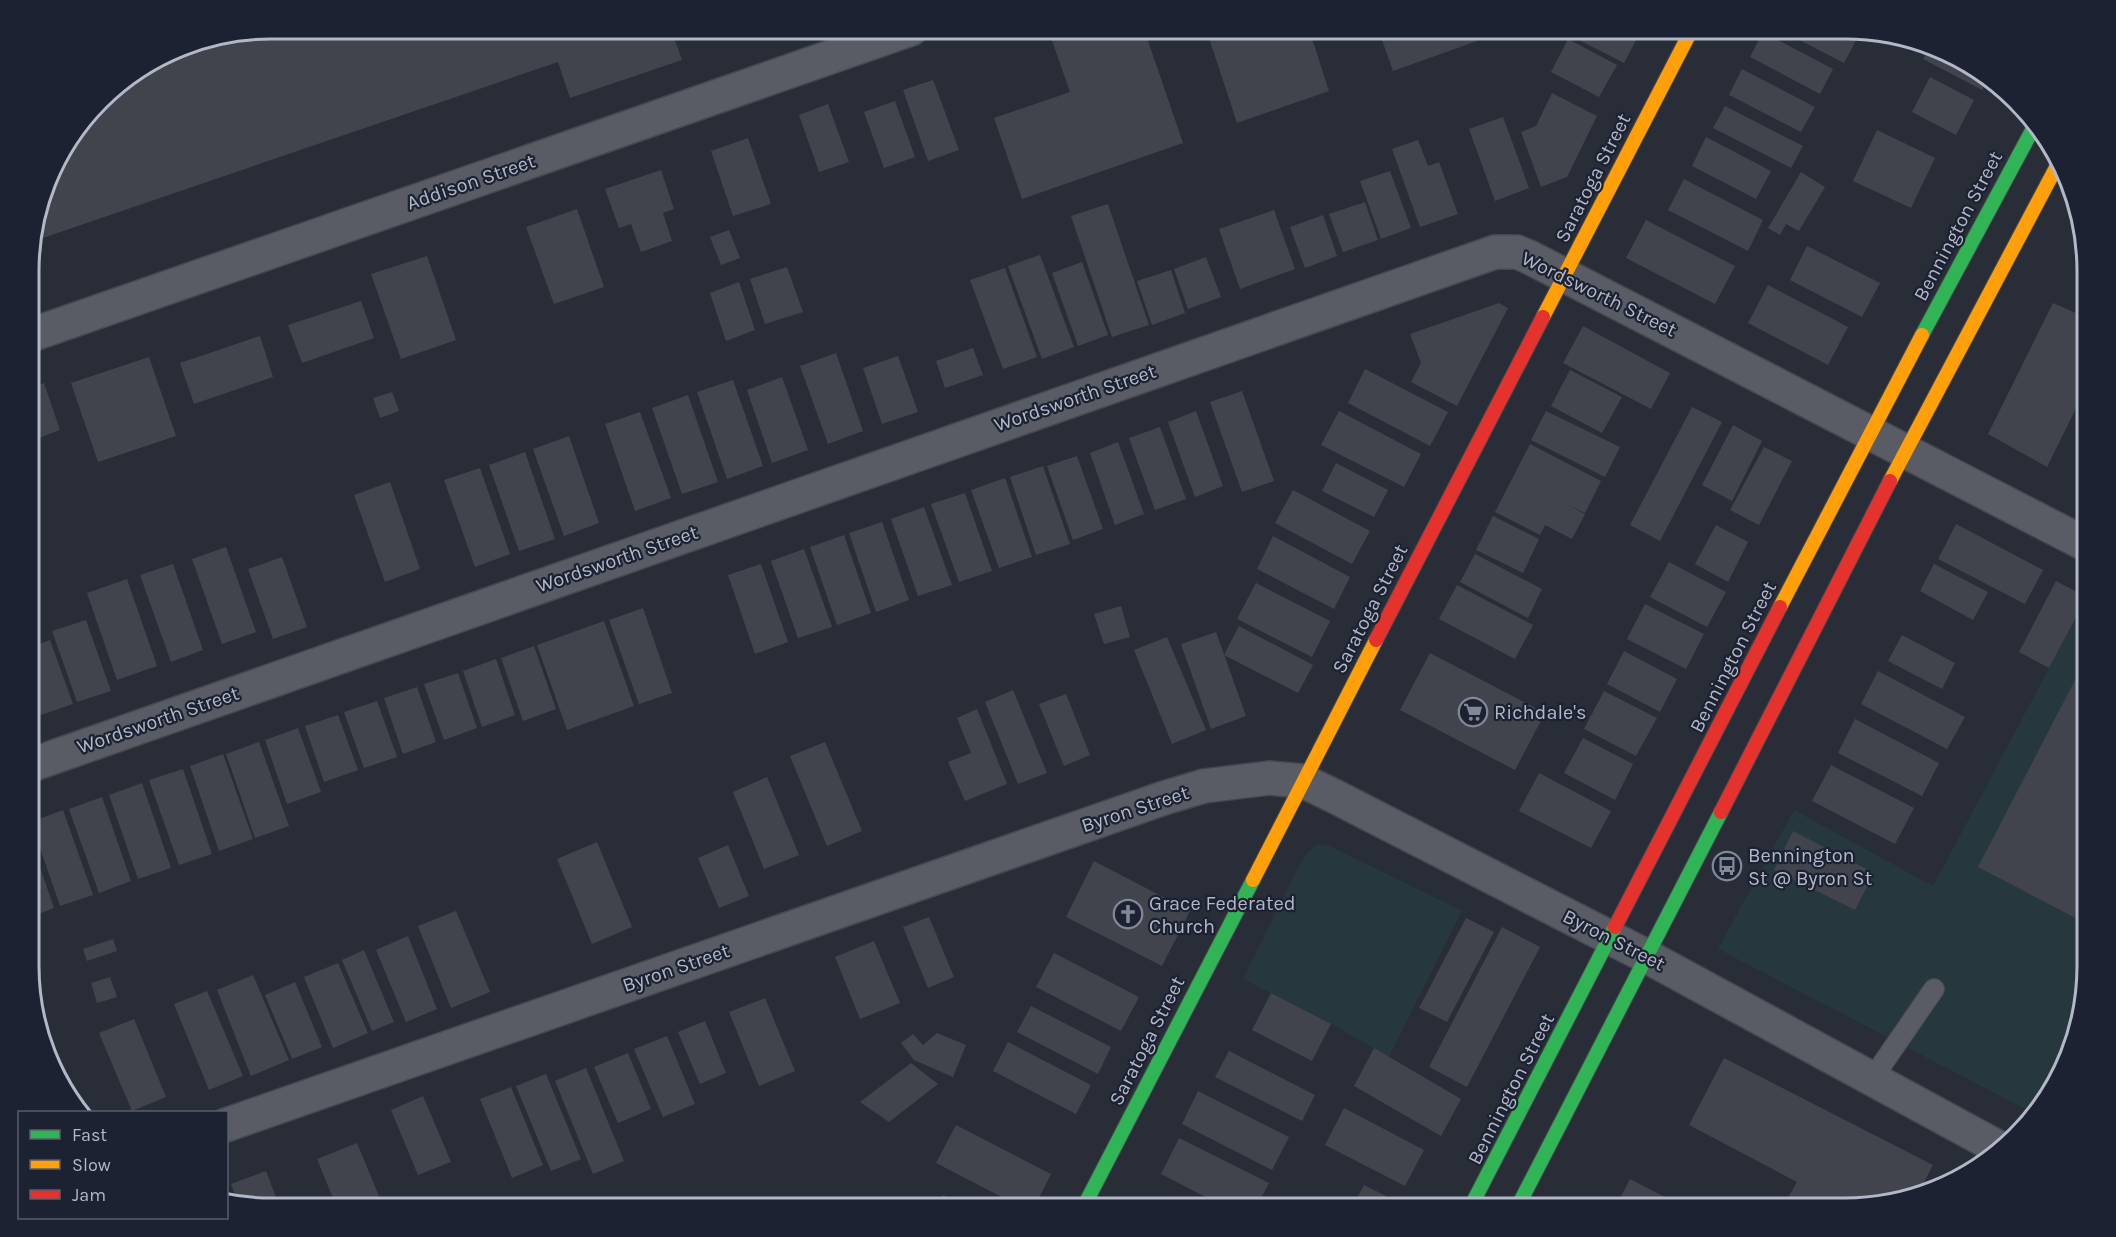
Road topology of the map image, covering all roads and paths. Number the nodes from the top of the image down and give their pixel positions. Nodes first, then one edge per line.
1 (879, 39) edge
2 (1686, 39) edge
3 (2031, 133) edge
4 (2054, 171) edge
5 (1565, 275) junction
6 (39, 332) edge
7 (1870, 433) junction
8 (1906, 452) junction
9 (2077, 540) edge
10 (39, 762) edge
11 (1303, 781) junction
12 (1611, 938) junction
13 (1648, 957) junction
14 (1934, 989) dead end
15 (1872, 1079) junction
16 (228, 1124) edge
17 (1993, 1144) edge
18 (1088, 1198) edge
19 (1475, 1198) edge
20 (1522, 1198) edge

1 - 6 street, Addison Street
2 - 5 main road, Saratoga Street
3 - 7 main road, Bennington Street
4 - 8 main road
5 - 7 street, Wordsworth Street
5 - 10 street, Wordsworth Street
5 - 11 main road, Saratoga Street
7 - 8 street, Wordsworth Street
7 - 12 main road, Bennington Street
8 - 9 street, Wordsworth Street
8 - 13 main road
11 - 12 street, Byron Street
11 - 16 street, Byron Street
11 - 18 main road, Saratoga Street
12 - 13 street, Byron Street
12 - 19 main road, Bennington Street
13 - 15 street, Byron Street
13 - 20 main road
14 - 15 lane
15 - 17 street, Byron Street

